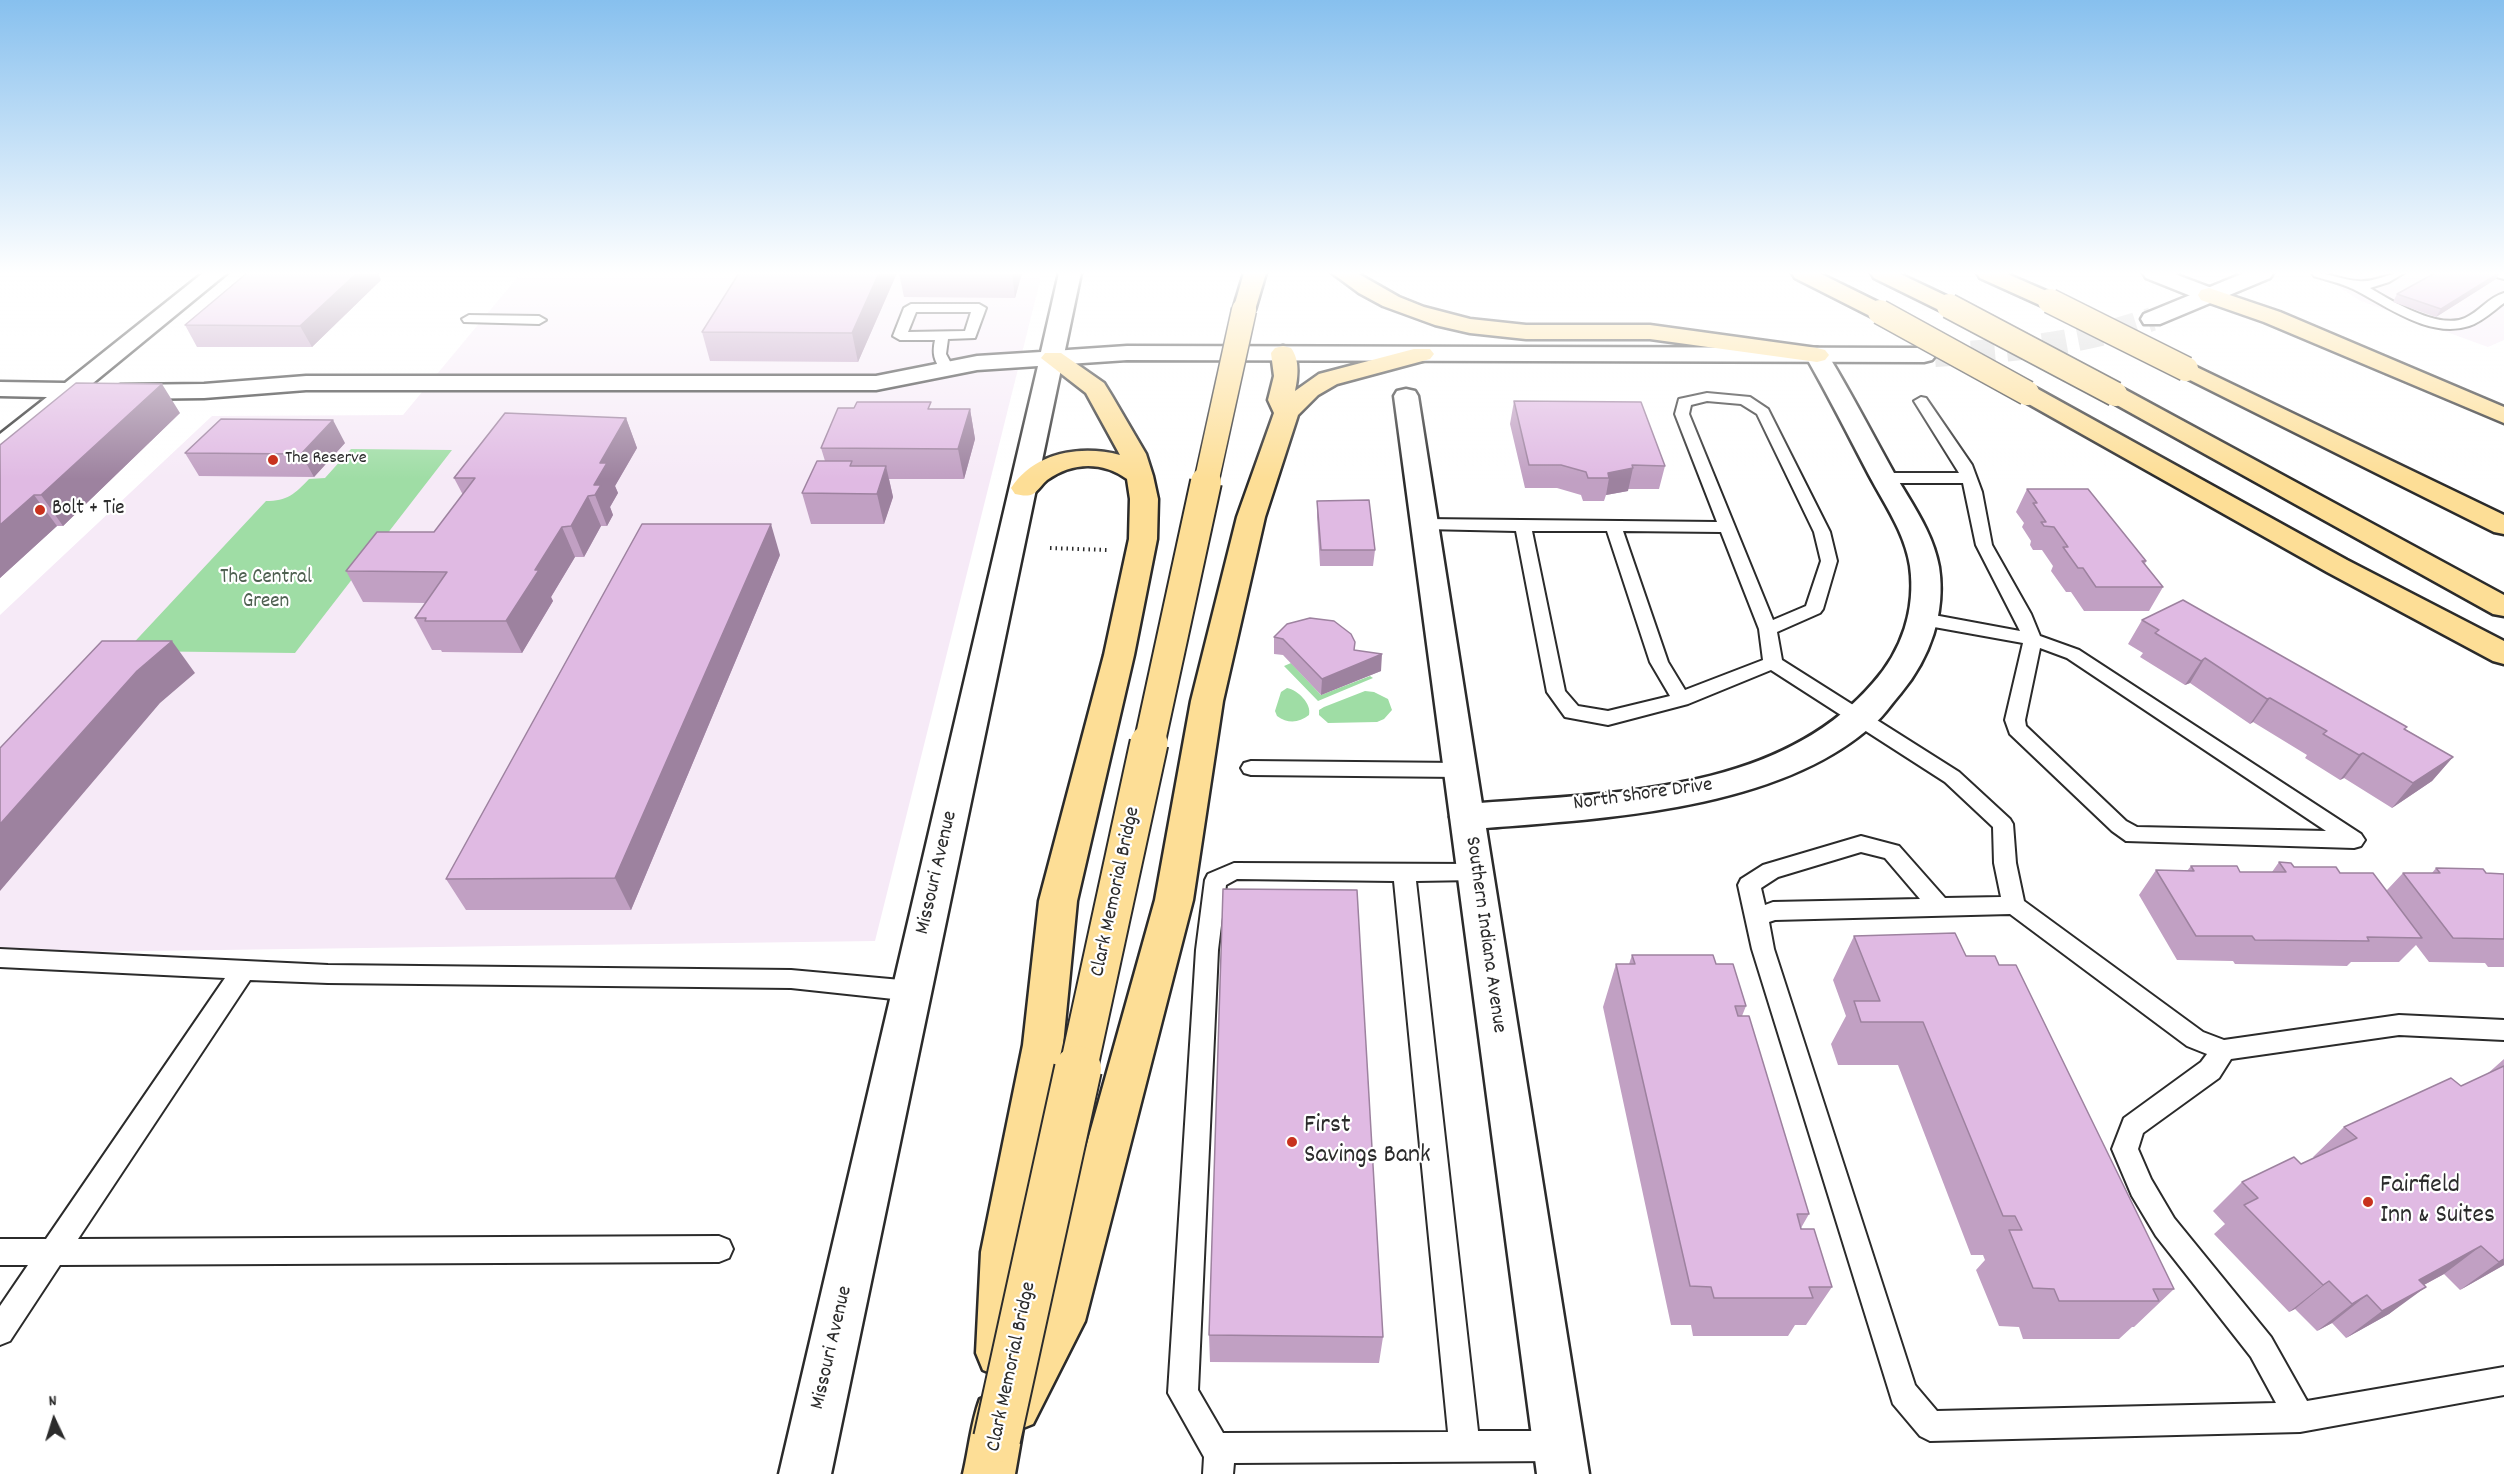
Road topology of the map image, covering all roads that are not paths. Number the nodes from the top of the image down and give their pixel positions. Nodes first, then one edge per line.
1 (130, 342) edge
2 (941, 342) edge
3 (1056, 342) edge
4 (1237, 342) edge
5 (1720, 342) edge
6 (1934, 342) edge
7 (2017, 342) edge
8 (2132, 342) tunnel mouth
9 (2329, 342) edge
10 (1284, 353) junction
11 (1422, 354) junction
12 (1817, 355) junction
13 (1924, 355) tunnel mouth
14 (1053, 358) junction
15 (946, 369) junction
16 (0, 389) edge
17 (70, 390) junction
18 (1406, 396) dead end
19 (1921, 401) dead end
20 (1286, 413) junction
21 (2504, 416) edge
22 (0, 447) edge
23 (1140, 476) junction
24 (1884, 478) junction
25 (1969, 478) junction
26 (1024, 488) junction
27 (1424, 524) junction
28 (1523, 526) junction
29 (1613, 526) junction
30 (2504, 526) edge
31 (1727, 527) junction
32 (2504, 607) edge
33 (1923, 619) junction
34 (1768, 629) junction
35 (2033, 641) junction
36 (2504, 654) edge
37 (1773, 663) junction
38 (1681, 699) junction
39 (1859, 717) junction
40 (1251, 768) dead end
41 (1460, 770) junction
42 (1467, 817) junction
43 (1475, 872) junction
44 (1404, 873) junction
45 (2014, 905) junction
46 (1940, 907) junction
47 (1757, 918) junction
48 (0, 958) edge
49 (244, 969) junction
50 (912, 992) junction
51 (2504, 1030) edge
52 (2224, 1050) junction
53 (719, 1249) dead end
54 (54, 1251) junction
55 (0, 1252) edge
56 (0, 1331) edge
57 (2504, 1381) edge
58 (2300, 1418) junction
59 (1465, 1448) junction
60 (993, 1456) edge
61 (1561, 1460) edge
62 (1219, 1465) edge
63 (805, 1474) edge

1 - 17 street
2 - 15 lane
3 - 14 street, Missouri Avenue
4 - 60 main road, Clark Memorial Bridge, bridge
5 - 12 main road
6 - 36 main road, bridge
7 - 32 main road, bridge
8 - 30 main road, bridge
9 - 21 main road
10 - 11 street
10 - 14 street
10 - 20 main road
11 - 12 street
11 - 20 main road
12 - 13 street
12 - 24 street, North Shore Drive
14 - 15 street
14 - 23 main road
14 - 26 street, Missouri Avenue
15 - 17 street
16 - 17 street
17 - 22 street
18 - 27 street, Southern Indiana Avenue
19 - 25 lane
20 - 60 main road, bridge
23 - 26 main road
23 - 60 main road, bridge
24 - 25 lane
24 - 33 street, North Shore Drive
25 - 35 lane
26 - 50 street, Missouri Avenue
27 - 28 lane
27 - 41 street, Southern Indiana Avenue
28 - 29 lane
28 - 38 lane
29 - 31 lane
29 - 38 lane
31 - 34 lane
31 - 34 lane
33 - 35 lane
33 - 39 street, North Shore Drive
34 - 37 lane
35 - 35 lane
37 - 38 lane
37 - 39 lane
39 - 42 street, North Shore Drive
39 - 45 lane
40 - 41 lane
41 - 42 street, Southern Indiana Avenue
42 - 43 street, Southern Indiana Avenue
43 - 44 lane
43 - 61 street, Southern Indiana Avenue
44 - 59 lane
44 - 62 lane
45 - 46 lane
45 - 52 lane
46 - 47 lane
46 - 47 lane
47 - 58 lane
48 - 49 lane
49 - 50 lane
49 - 54 lane
50 - 63 street, Missouri Avenue
51 - 52 lane
52 - 58 lane
53 - 54 lane
54 - 55 lane
54 - 56 lane
57 - 58 lane
59 - 61 lane
59 - 62 lane

